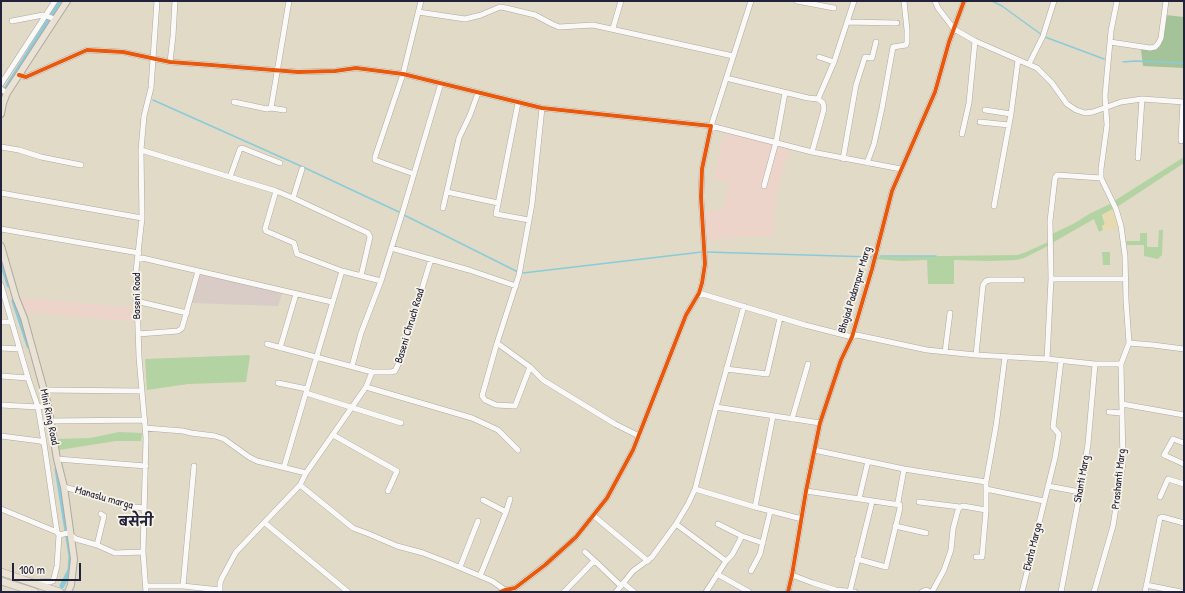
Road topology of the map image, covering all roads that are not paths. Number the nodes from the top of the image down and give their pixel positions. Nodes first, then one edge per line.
1 (55, 1) edge
2 (67, 1) edge
3 (157, 1) edge
4 (175, 1) edge
5 (289, 1) edge
6 (421, 1) edge
7 (621, 1) edge
8 (750, 1) edge
9 (797, 1) edge
10 (854, 1) edge
11 (904, 1) edge
12 (935, 1) edge
13 (964, 1) edge
14 (1054, 1) edge
15 (1117, 1) edge
16 (1166, 1) edge
17 (834, 8) dead end
18 (418, 12) junction
19 (51, 17) junction
20 (12, 20) dead end
21 (847, 22) junction
22 (897, 23) dead end
23 (613, 28) junction
24 (954, 29) junction
25 (975, 41) junction
26 (876, 42) dead end
27 (1110, 42) junction
28 (733, 56) junction
29 (820, 57) dead end
30 (152, 58) junction
31 (1018, 60) junction
32 (170, 62) junction
33 (834, 62) junction
34 (1029, 64) junction
35 (278, 71) junction
36 (403, 74) junction
37 (19, 75) junction
38 (726, 78) junction
39 (441, 83) junction
40 (1, 84) edge
41 (1, 89) edge
42 (7, 93) junction
43 (478, 93) junction
44 (785, 93) junction
45 (1142, 99) junction
46 (818, 100) junction
47 (234, 102) dead end
48 (1183, 102) edge
49 (518, 103) junction
50 (271, 108) junction
51 (542, 108) junction
52 (1106, 109) junction
53 (284, 110) dead end
54 (985, 110) dead end
55 (1, 114) edge
56 (1011, 114) junction
57 (980, 122) dead end
58 (1009, 125) junction
59 (711, 126) junction
60 (962, 134) dead end
61 (1181, 141) dead end
62 (776, 142) junction
63 (1, 147) edge
64 (141, 150) junction
65 (812, 152) junction
66 (1138, 158) dead end
67 (843, 159) junction
68 (280, 163) dead end
69 (867, 163) junction
70 (81, 164) dead end
71 (302, 168) dead end
72 (901, 170) junction
73 (414, 174) junction
74 (230, 177) junction
75 (1101, 178) junction
76 (764, 186) dead end
77 (276, 191) junction
78 (447, 192) junction
79 (1, 193) edge
80 (293, 198) junction
81 (498, 203) junction
82 (994, 206) dead end
83 (443, 208) dead end
84 (142, 218) junction
85 (529, 220) junction
86 (1, 229) edge
87 (1, 248) edge
88 (391, 248) junction
89 (138, 255) junction
90 (431, 259) junction
91 (198, 271) junction
92 (342, 271) junction
93 (361, 276) junction
94 (1051, 279) junction
95 (1126, 279) junction
96 (1022, 280) dead end
97 (381, 281) junction
98 (1, 285) edge
99 (516, 286) junction
100 (699, 293) junction
101 (296, 294) junction
102 (136, 301) junction
103 (332, 302) junction
104 (744, 306) junction
105 (187, 313) junction
106 (950, 313) dead end
107 (780, 318) junction
108 (1, 322) edge
109 (12, 322) junction
110 (138, 334) junction
111 (852, 337) junction
112 (497, 343) junction
113 (267, 344) dead end
114 (1129, 344) junction
115 (1, 348) edge
116 (280, 348) junction
117 (20, 349) junction
118 (1184, 349) edge
119 (945, 352) junction
120 (976, 355) junction
121 (316, 357) junction
122 (1005, 357) junction
123 (1046, 359) junction
124 (1061, 361) junction
125 (808, 364) dead end
126 (1095, 364) junction
127 (1121, 364) junction
128 (352, 366) junction
129 (530, 367) junction
130 (726, 369) junction
131 (372, 372) junction
132 (1, 376) edge
133 (28, 378) junction
134 (278, 383) dead end
135 (366, 387) junction
136 (43, 390) junction
137 (142, 390) junction
138 (306, 391) junction
139 (1, 404) edge
140 (1122, 404) junction
141 (47, 406) junction
142 (39, 407) junction
143 (352, 407) junction
144 (716, 407) junction
145 (1109, 412) dead end
146 (1122, 413) junction
147 (1184, 415) edge
148 (773, 416) junction
149 (792, 418) junction
150 (144, 420) junction
151 (50, 421) junction
152 (400, 423) dead end
153 (820, 423) junction
154 (145, 428) junction
155 (333, 435) junction
156 (1, 436) edge
157 (639, 436) junction
158 (44, 443) junction
159 (1184, 443) edge
160 (518, 450) dead end
161 (814, 450) junction
162 (57, 459) junction
163 (868, 461) junction
164 (1184, 464) edge
165 (146, 466) junction
166 (194, 466) dead end
167 (284, 467) junction
168 (904, 469) junction
169 (306, 473) junction
170 (986, 482) junction
171 (1184, 484) edge
172 (300, 485) junction
173 (1048, 486) junction
174 (64, 487) junction
175 (695, 489) junction
176 (986, 489) junction
177 (388, 491) dead end
178 (806, 491) junction
179 (1080, 492) junction
180 (1160, 497) dead end
181 (510, 499) dead end
182 (859, 499) junction
183 (483, 500) dead end
184 (1044, 501) junction
185 (872, 502) junction
186 (919, 502) dead end
187 (900, 505) junction
188 (960, 507) junction
189 (144, 508) junction
190 (755, 508) junction
191 (1, 509) edge
192 (986, 510) junction
193 (506, 512) junction
194 (770, 512) junction
195 (101, 514) dead end
196 (594, 516) junction
197 (802, 519) junction
198 (478, 520) dead end
199 (265, 523) junction
200 (1184, 523) edge
201 (676, 524) junction
202 (718, 524) dead end
203 (896, 526) junction
204 (926, 533) dead end
205 (63, 534) junction
206 (742, 536) junction
207 (763, 543) junction
208 (98, 545) junction
209 (143, 552) junction
210 (585, 552) dead end
211 (976, 557) dead end
212 (857, 559) junction
213 (726, 560) junction
214 (648, 561) junction
215 (596, 562) junction
216 (460, 568) junction
217 (751, 571) dead end
218 (1, 572) edge
219 (717, 574) junction
220 (792, 575) junction
221 (480, 576) junction
222 (1, 581) edge
223 (39, 584) junction
224 (622, 585) junction
225 (1146, 585) junction
226 (146, 586) junction
227 (183, 586) junction
228 (517, 590) edge
229 (30, 591) edge
230 (502, 591) edge
231 (852, 591) edge
232 (60, 592) edge
233 (68, 592) edge
234 (146, 592) edge
235 (348, 592) edge
236 (564, 592) edge
237 (616, 592) edge
238 (634, 592) edge
239 (706, 592) edge
240 (749, 592) edge
241 (788, 592) edge
242 (922, 592) edge
243 (931, 592) edge
244 (1022, 592) edge
245 (1061, 592) edge
246 (1094, 592) edge
247 (1145, 592) edge
248 (1181, 592) edge

1 - 19 street
2 - 19 main road
3 - 30 street, Baseni Road
4 - 32 street
5 - 35 street
6 - 18 street
7 - 23 street
8 - 28 street
9 - 17 street
10 - 21 street
11 - 69 street
12 - 24 street
13 - 24 street, Bhojad Padampur Marg
14 - 34 street
15 - 27 street
16 - 27 street
18 - 23 street
18 - 36 street
19 - 20 street
19 - 37 main road
19 - 40 street
21 - 22 street
21 - 33 street
23 - 28 street
24 - 25 street
24 - 72 street, Bhojad Padampur Marg
25 - 31 street
25 - 60 street
26 - 67 street
27 - 52 street
28 - 38 street
29 - 33 street
30 - 32 street
30 - 37 street
30 - 64 street, Baseni Road
31 - 34 street
31 - 56 street
32 - 35 street
33 - 46 street
34 - 52 street
35 - 36 street
35 - 50 street
36 - 39 street
36 - 73 street
37 - 42 main road
38 - 44 street
38 - 59 street
39 - 43 street
39 - 73 street
41 - 42 street
42 - 55 main road
43 - 49 street
43 - 78 street
44 - 46 street
44 - 62 street
45 - 48 street
45 - 52 street
45 - 66 street
46 - 65 street
47 - 50 street
48 - 61 street
49 - 51 street
49 - 81 street
50 - 53 street
51 - 59 street
51 - 85 street
52 - 75 street
54 - 56 street
56 - 58 street
57 - 58 street
58 - 82 street
59 - 62 street
59 - 100 street
62 - 65 street
62 - 76 street
63 - 70 street
64 - 74 street
64 - 84 street, Baseni Road
65 - 67 street
67 - 69 street
68 - 74 street
69 - 72 street
71 - 80 street
72 - 111 street, Bhojad Padampur Marg
73 - 88 street
74 - 77 street
75 - 94 street
75 - 95 street
77 - 80 street
77 - 92 street
78 - 81 street
78 - 83 street
79 - 84 street
80 - 93 street
81 - 85 street
84 - 89 street, Baseni Road
85 - 99 street
86 - 89 street
87 - 136 main road, Mini Ring Road
88 - 90 street
88 - 97 street
89 - 91 street
89 - 102 street, Baseni Road
90 - 99 street
90 - 131 street, Baseni Chruch Road
91 - 101 street
91 - 105 street
92 - 93 street
92 - 103 street
93 - 97 street
94 - 95 street
94 - 123 street
95 - 114 street
96 - 120 street
97 - 128 street
98 - 109 street
99 - 112 street
100 - 104 street
100 - 157 street
101 - 103 street
101 - 116 street
102 - 105 street
102 - 110 street, Baseni Road
103 - 121 street
104 - 107 street
104 - 130 street
105 - 110 street
106 - 119 street
107 - 111 street
107 - 130 street
108 - 109 street
109 - 117 street
110 - 137 street, Baseni Road
111 - 119 street
111 - 153 street, Bhojad Padampur Marg
112 - 129 street
112 - 129 street
113 - 116 street
114 - 118 street
114 - 127 street
115 - 117 street
116 - 121 street
117 - 133 street
119 - 120 street
120 - 122 street
121 - 128 street
121 - 138 street
122 - 123 street
122 - 170 street
123 - 124 street
124 - 126 street
124 - 173 street, Ekata Marga
125 - 149 street
126 - 127 street
126 - 179 street, Shanti Marg
127 - 140 street, Prashanti Marg
128 - 131 street
129 - 157 street
130 - 144 street
131 - 135 street
132 - 133 street
133 - 142 street
134 - 138 street
135 - 143 street
135 - 160 street
136 - 137 street
136 - 141 main road, Mini Ring Road
137 - 150 street, Baseni Road
138 - 143 street
138 - 167 street
139 - 142 street
140 - 146 street, Prashanti Marg
140 - 147 street
141 - 142 street
141 - 151 main road, Mini Ring Road
142 - 158 street
143 - 152 street
143 - 155 street
144 - 148 street
144 - 175 street
145 - 146 street
146 - 246 street, Prashanti Marg
148 - 149 street
148 - 190 street
149 - 153 street
150 - 151 street
150 - 154 street, Baseni Road
151 - 162 main road, Mini Ring Road
153 - 161 street, Bhojad Padampur Marg
154 - 165 street, Baseni Road
154 - 167 street
155 - 169 street
155 - 177 street
156 - 158 street
157 - 196 street
158 - 205 street
159 - 164 street
161 - 163 street
161 - 178 street, Bhojad Padampur Marg
162 - 165 street
162 - 174 main road, Mini Ring Road
163 - 168 street
163 - 182 street
165 - 189 street, Baseni Road
166 - 227 street
167 - 169 street
168 - 170 street
168 - 187 street
169 - 172 street
170 - 176 street
171 - 180 street
172 - 199 street
172 - 216 street
173 - 179 street
173 - 184 street, Ekata Marga
174 - 189 street, Manaslu marga
174 - 205 main road, Mini Ring Road
175 - 190 street
175 - 201 street
176 - 184 street
176 - 192 street
178 - 182 street
178 - 197 street, Bhojad Padampur Marg
179 - 245 street, Shanti Marg
181 - 193 street
182 - 185 street
183 - 193 street
184 - 244 street, Ekata Marga
185 - 187 street
185 - 212 street
186 - 188 street
187 - 203 street
188 - 192 street
188 - 243 street
189 - 209 street, Baseni Road
190 - 194 street
191 - 205 street
192 - 211 street
193 - 221 street
194 - 197 street
194 - 207 street
195 - 208 street
196 - 214 street
196 - 228 street
197 - 220 street, Bhojad Padampur Marg
198 - 216 street
199 - 227 street
199 - 235 street
200 - 225 street
201 - 213 street
201 - 214 street
202 - 206 street
203 - 204 street
203 - 212 street
205 - 208 street
205 - 223 street
205 - 233 main road, Mini Ring Road
206 - 207 street
206 - 213 street
207 - 217 street
208 - 209 street
209 - 226 street, Baseni Road
210 - 215 street
212 - 231 street
213 - 219 street
214 - 224 street
215 - 224 street
215 - 236 street
216 - 221 street
218 - 223 highway
219 - 239 street
219 - 240 street
220 - 231 street
220 - 241 street, Bhojad Padampur Marg
221 - 230 street
222 - 229 highway
223 - 232 highway
224 - 237 street
224 - 238 street
225 - 247 street
225 - 248 street
226 - 227 street
226 - 234 street, Baseni Road
228 - 230 street
242 - 243 street

